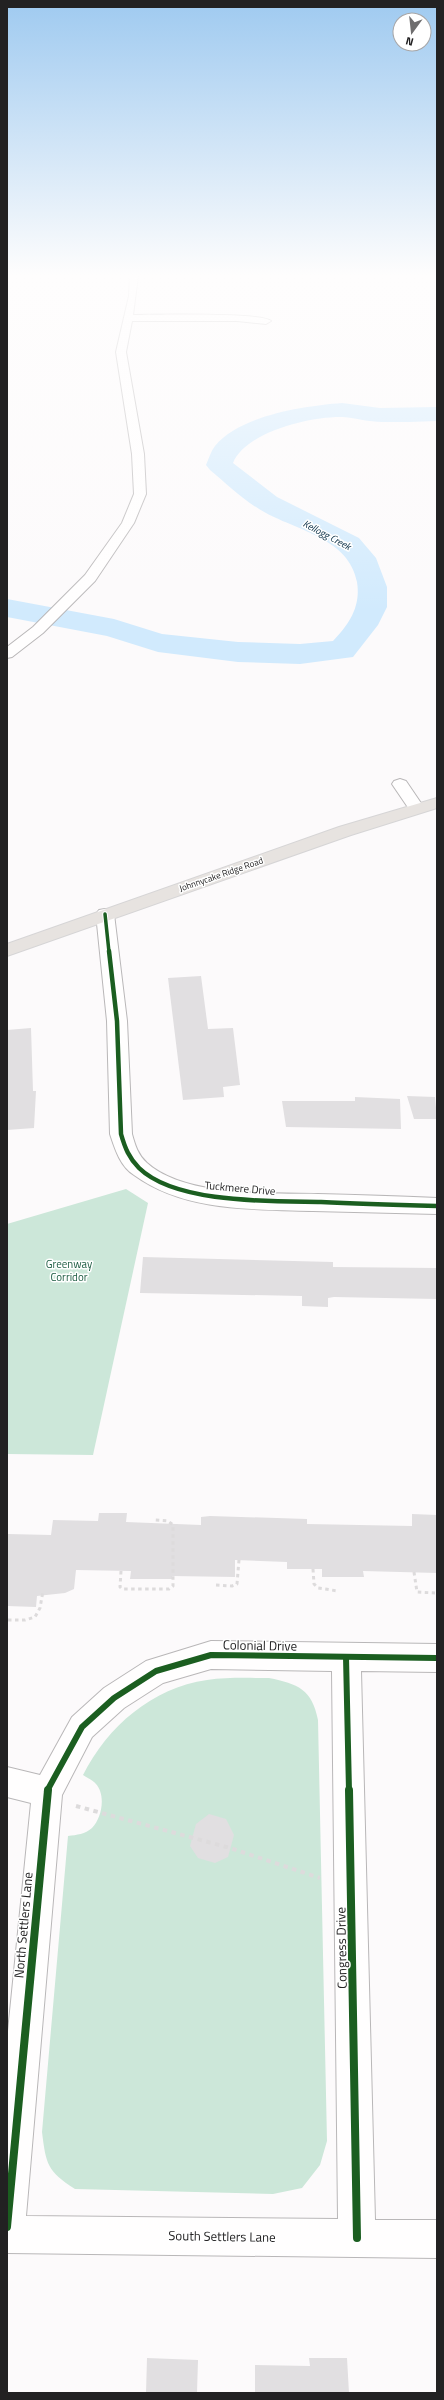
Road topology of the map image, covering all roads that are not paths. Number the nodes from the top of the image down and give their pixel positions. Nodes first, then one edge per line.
1 (127, 388) edge
2 (7, 654) edge
3 (400, 784) dead end
4 (437, 803) edge
5 (417, 809) junction
6 (105, 914) junction
7 (7, 950) edge
8 (437, 1206) edge
9 (346, 1657) junction
10 (437, 1658) edge
11 (7, 1782) edge
12 (60, 1798) junction
13 (7, 2227) edge
14 (7, 2234) edge
15 (357, 2238) junction
16 (437, 2239) edge

1 - 2 street
3 - 5 street
4 - 5 main road, Johnnycake Ridge Road
5 - 6 main road, Johnnycake Ridge Road
6 - 7 main road, Johnnycake Ridge Road
6 - 8 street, Tuckmere Drive
9 - 10 street, Colonial Drive
9 - 12 street, Colonial Drive
9 - 15 street, Congress Drive
11 - 12 street
12 - 13 street, North Settlers Lane
14 - 15 street, South Settlers Lane
15 - 16 street, South Settlers Lane

